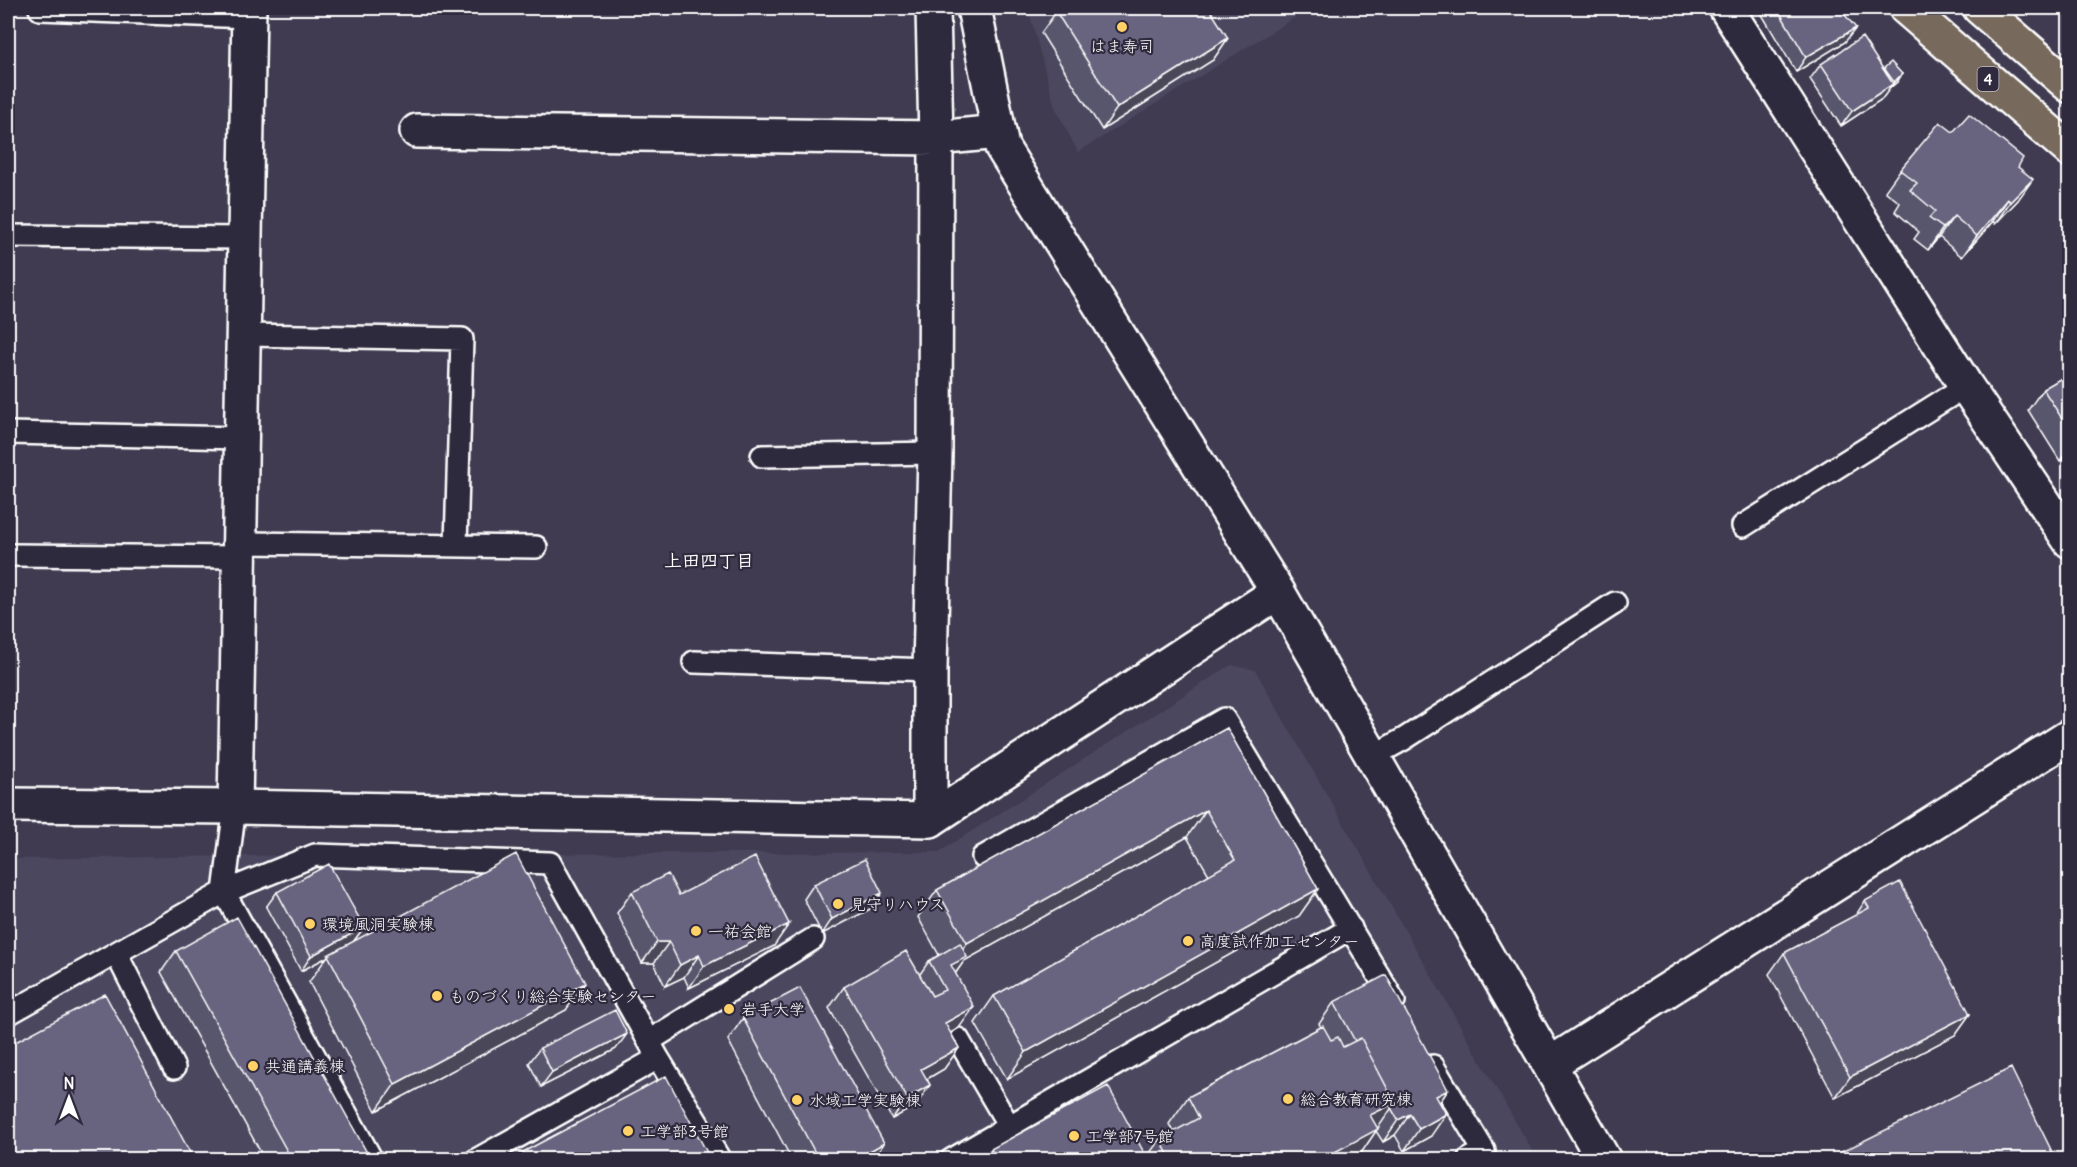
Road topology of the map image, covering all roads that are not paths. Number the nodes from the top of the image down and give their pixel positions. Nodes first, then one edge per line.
1 (933, 8) edge
2 (974, 8) edge
3 (1726, 8) edge
4 (1906, 8) edge
5 (1980, 8) edge
6 (40, 9) edge
7 (249, 12) edge
8 (2070, 86) edge
9 (417, 131) dead end
10 (999, 132) junction
11 (936, 138) junction
12 (2070, 150) edge
13 (8, 236) edge
14 (244, 238) junction
15 (243, 335) junction
16 (1966, 386) junction
17 (8, 433) edge
18 (241, 438) junction
19 (935, 453) junction
20 (762, 456) dead end
21 (1743, 526) dead end
22 (2070, 541) edge
23 (456, 545) junction
24 (536, 547) dead end
25 (240, 550) junction
26 (12, 555) dead end
27 (1278, 592) junction
28 (1615, 603) dead end
29 (694, 662) dead end
30 (930, 670) junction
31 (2070, 736) edge
32 (1373, 756) junction
33 (8, 805) edge
34 (235, 807) junction
35 (930, 820) junction
36 (983, 857) dead end
37 (224, 892) junction
38 (1352, 928) junction
39 (813, 939) dead end
40 (116, 953) junction
41 (8, 1014) edge
42 (1406, 1019) edge
43 (958, 1038) edge
44 (653, 1049) junction
45 (1424, 1050) edge
46 (1550, 1064) junction
47 (174, 1068) dead end
48 (1009, 1126) junction
49 (372, 1160) edge
50 (476, 1160) edge
51 (720, 1160) edge
52 (951, 1160) edge
53 (1468, 1160) edge
54 (1604, 1160) edge

1 - 11 street
2 - 10 street
3 - 16 street
4 - 12 highway, 4
5 - 8 highway
6 - 7 lane
7 - 14 street
9 - 11 street
10 - 11 street
10 - 27 street
11 - 19 street
13 - 14 lane
14 - 15 street
15 - 18 street
15 - 23 lane
16 - 21 lane
16 - 22 street
17 - 18 lane
18 - 25 street
19 - 20 lane
19 - 30 street
23 - 24 lane
23 - 25 lane
25 - 26 lane
25 - 34 street
27 - 32 street
27 - 35 street
28 - 32 lane
29 - 30 lane
30 - 35 street
31 - 46 street
32 - 46 street
33 - 34 street
34 - 35 street
34 - 37 lane
36 - 38 lane
37 - 40 lane
37 - 44 lane
37 - 49 lane
38 - 42 lane
38 - 48 lane
39 - 44 lane
40 - 41 lane
40 - 47 lane
43 - 48 lane
44 - 50 lane
44 - 51 lane
45 - 53 lane
46 - 54 street
48 - 52 lane

